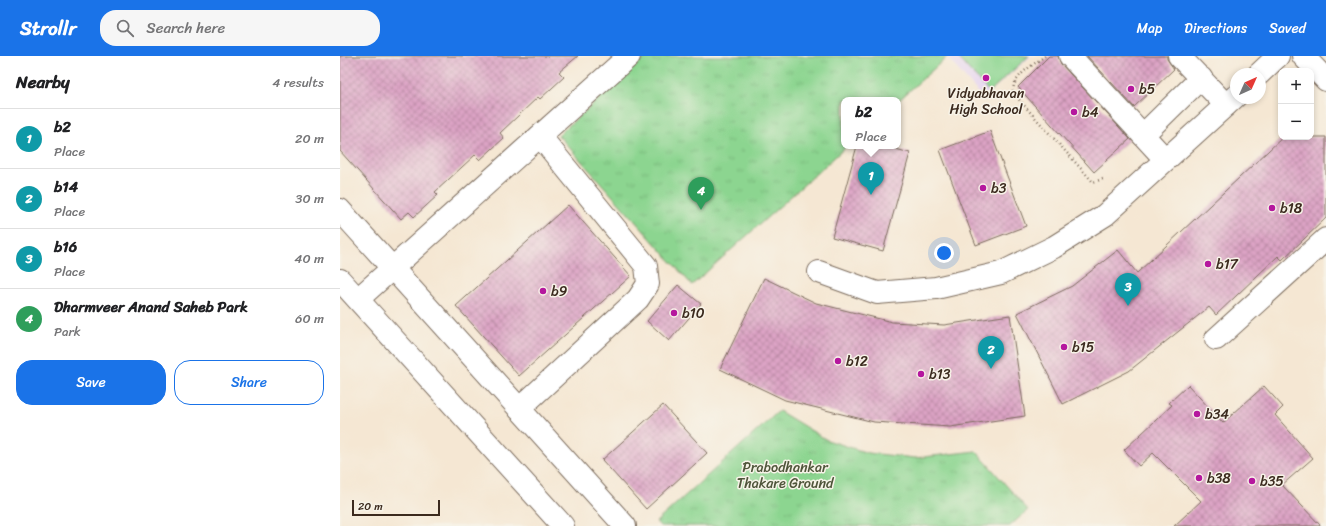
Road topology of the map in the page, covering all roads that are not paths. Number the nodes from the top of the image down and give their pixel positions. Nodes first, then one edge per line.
1 (629, 56) edge
2 (1070, 56) edge
3 (1180, 56) edge
4 (1278, 56) edge
5 (1303, 56) edge
6 (1265, 68) edge
7 (1201, 78) junction
8 (1326, 80) edge
9 (1230, 99) edge
10 (1230, 101) edge
11 (1143, 135) junction
12 (540, 136) junction
13 (1165, 159) junction
14 (340, 210) edge
15 (1326, 239) edge
16 (393, 268) junction
17 (819, 272) dead end
18 (340, 280) edge
19 (358, 299) junction
20 (1216, 338) dead end
21 (519, 409) junction
22 (563, 526) edge
23 (624, 526) edge

1 - 12 street
2 - 11 street
3 - 7 street
4 - 6 street
5 - 8 street
7 - 9 street
7 - 11 street
10 - 13 street
11 - 13 street
12 - 16 street
12 - 21 street
13 - 17 street
14 - 16 street
15 - 20 street
16 - 19 street
16 - 21 street
18 - 19 street
19 - 22 street
21 - 23 street

